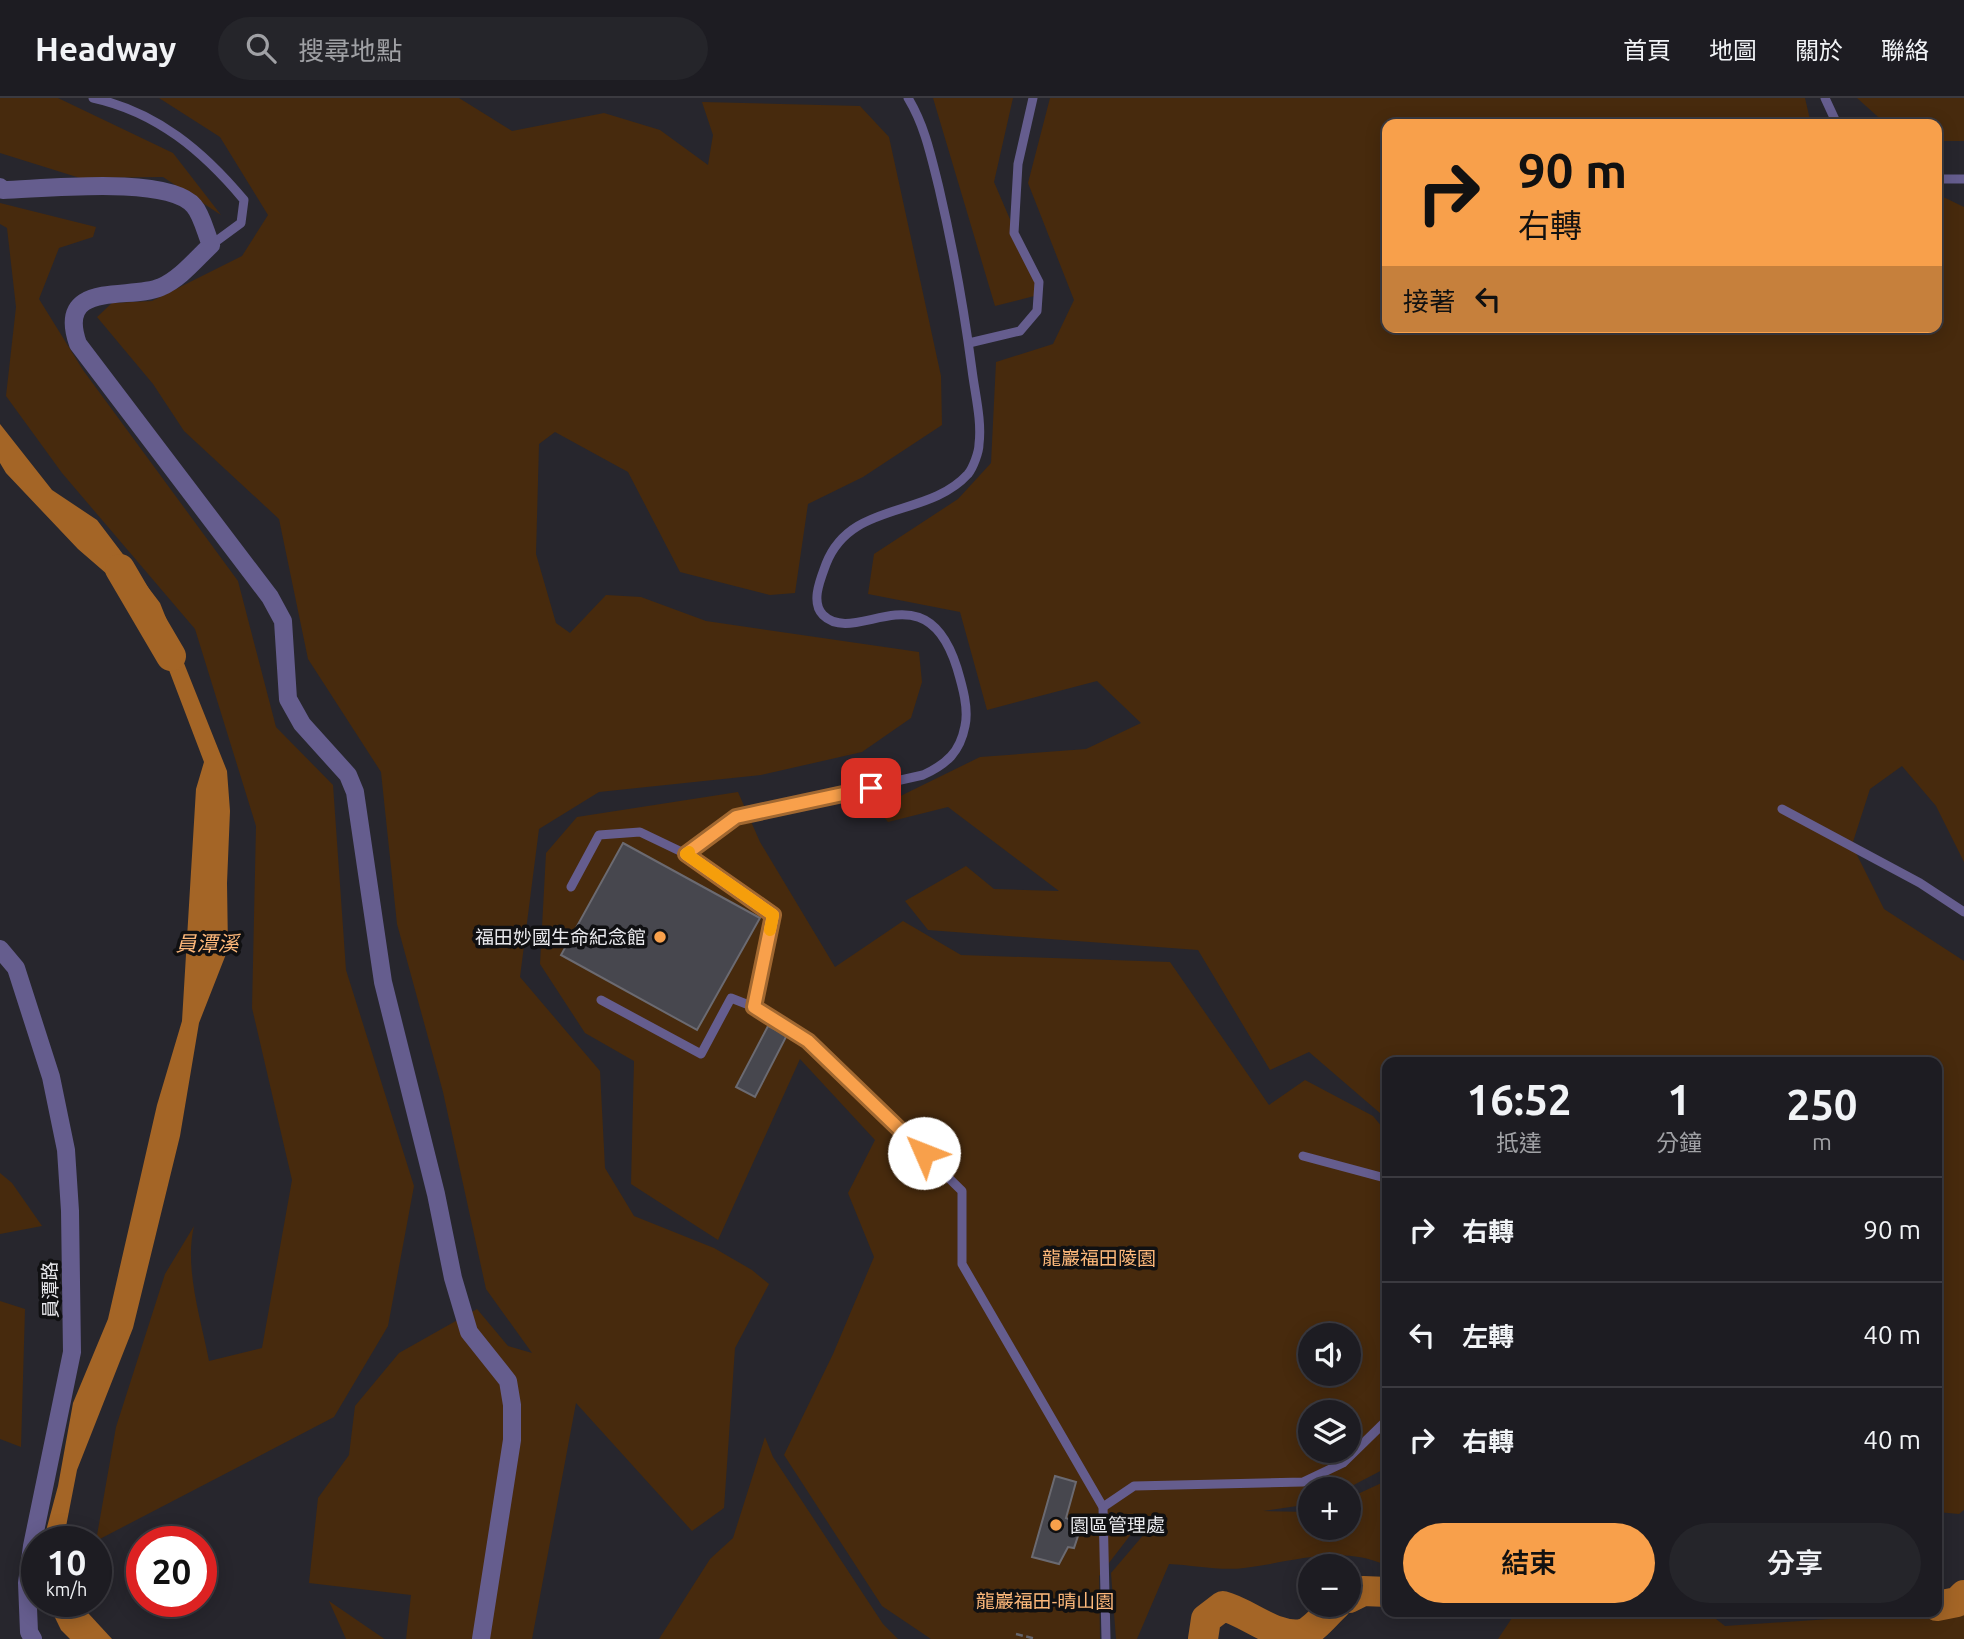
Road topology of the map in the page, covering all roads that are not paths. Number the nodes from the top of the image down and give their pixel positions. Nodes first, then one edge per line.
1 (93, 98) edge
2 (908, 98) edge
3 (1033, 98) edge
4 (1825, 98) edge
5 (1835, 119) edge
6 (1942, 179) edge
7 (1964, 179) edge
8 (0, 187) edge
9 (211, 245) junction
10 (969, 343) junction
11 (1782, 809) dead end
12 (686, 854) junction
13 (571, 887) dead end
14 (1964, 912) edge
15 (0, 949) edge
16 (601, 1000) dead end
17 (754, 1007) junction
18 (1303, 1156) dead end
19 (1382, 1177) edge
20 (1382, 1425) edge
21 (1103, 1507) junction
22 (33, 1639) edge
23 (481, 1639) edge
24 (1106, 1639) edge

1 - 9 lane
2 - 10 lane
3 - 10 lane
4 - 5 lane
6 - 7 lane
8 - 9 street
9 - 23 street
10 - 12 lane
11 - 14 lane
12 - 13 lane
12 - 17 lane
15 - 22 street, 員潭路
16 - 17 lane
17 - 21 lane
18 - 19 lane
20 - 21 lane
21 - 24 lane

